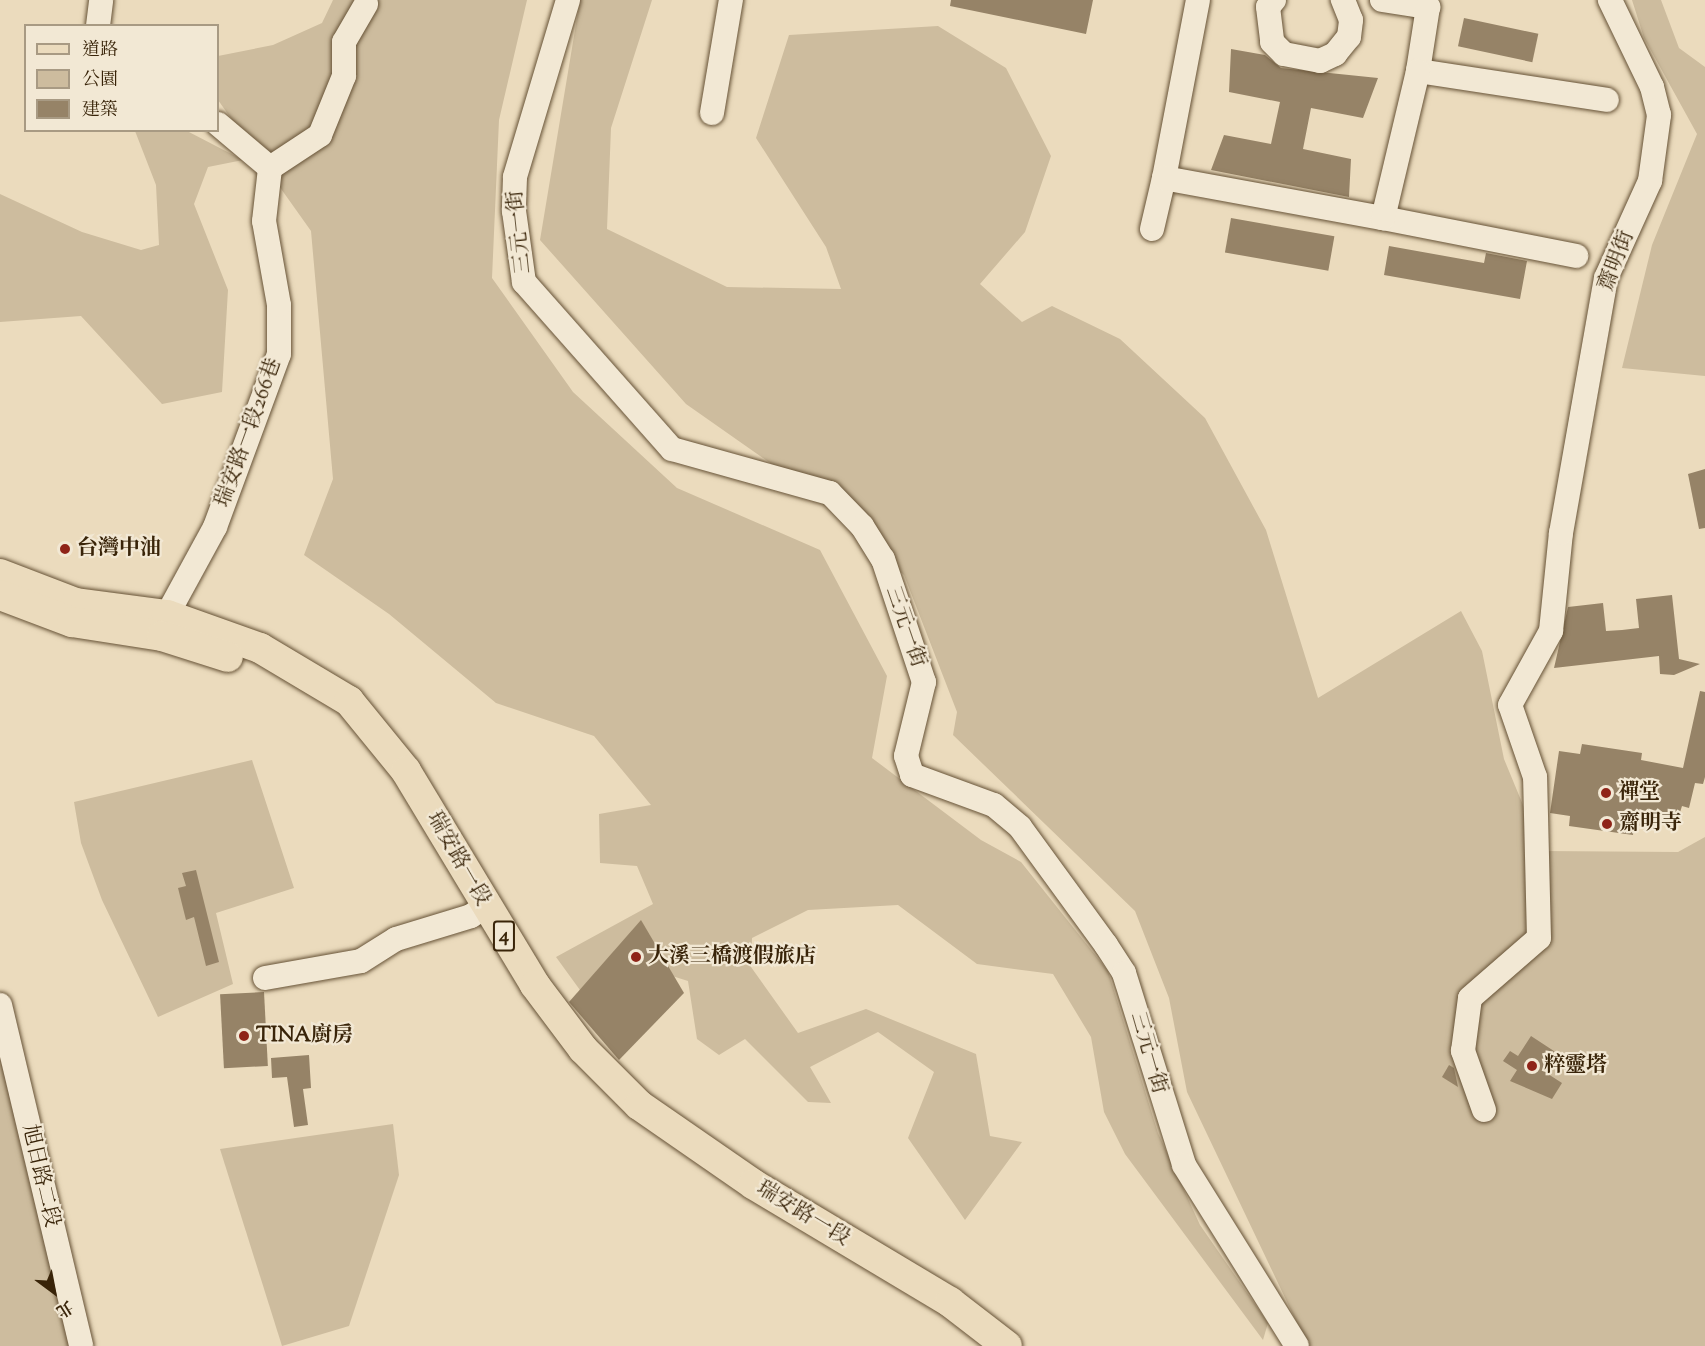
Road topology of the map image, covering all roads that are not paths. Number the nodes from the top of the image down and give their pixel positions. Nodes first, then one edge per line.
1 (100, 0) edge
2 (568, 0) edge
3 (731, 0) edge
4 (1198, 0) edge
5 (1274, 0) edge
6 (1343, 0) edge
7 (1382, 0) edge
8 (1610, 0) edge
9 (366, 4) dead end
10 (98, 24) edge
11 (1418, 71) junction
12 (1607, 100) dead end
13 (712, 113) dead end
14 (219, 125) edge
15 (270, 168) junction
16 (1164, 178) junction
17 (1383, 218) junction
18 (1152, 229) dead end
19 (1576, 256) dead end
20 (0, 574) edge
21 (0, 595) edge
22 (167, 615) junction
23 (478, 911) junction
24 (265, 978) dead end
25 (0, 1005) edge
26 (1484, 1110) dead end
27 (81, 1346) edge
28 (977, 1346) edge
29 (1007, 1346) edge
30 (1297, 1346) edge

1 - 10 street
2 - 30 street, 三元一街
3 - 13 street
4 - 16 street
5 - 6 street
7 - 11 street
8 - 26 street, 齋明街
9 - 15 street
11 - 12 street
11 - 17 street
14 - 15 street
15 - 22 street, 瑞安路一段266巷
16 - 17 street
16 - 18 street
17 - 19 street
20 - 22 main road, 瑞安路一段 / 4
21 - 23 main road, 瑞安路一段 / 4
22 - 23 main road, 瑞安路一段 / 4
23 - 24 street
23 - 28 main road, 瑞安路一段 / 4
23 - 29 main road, 瑞安路一段 / 4
25 - 27 street, 旭日路二段

